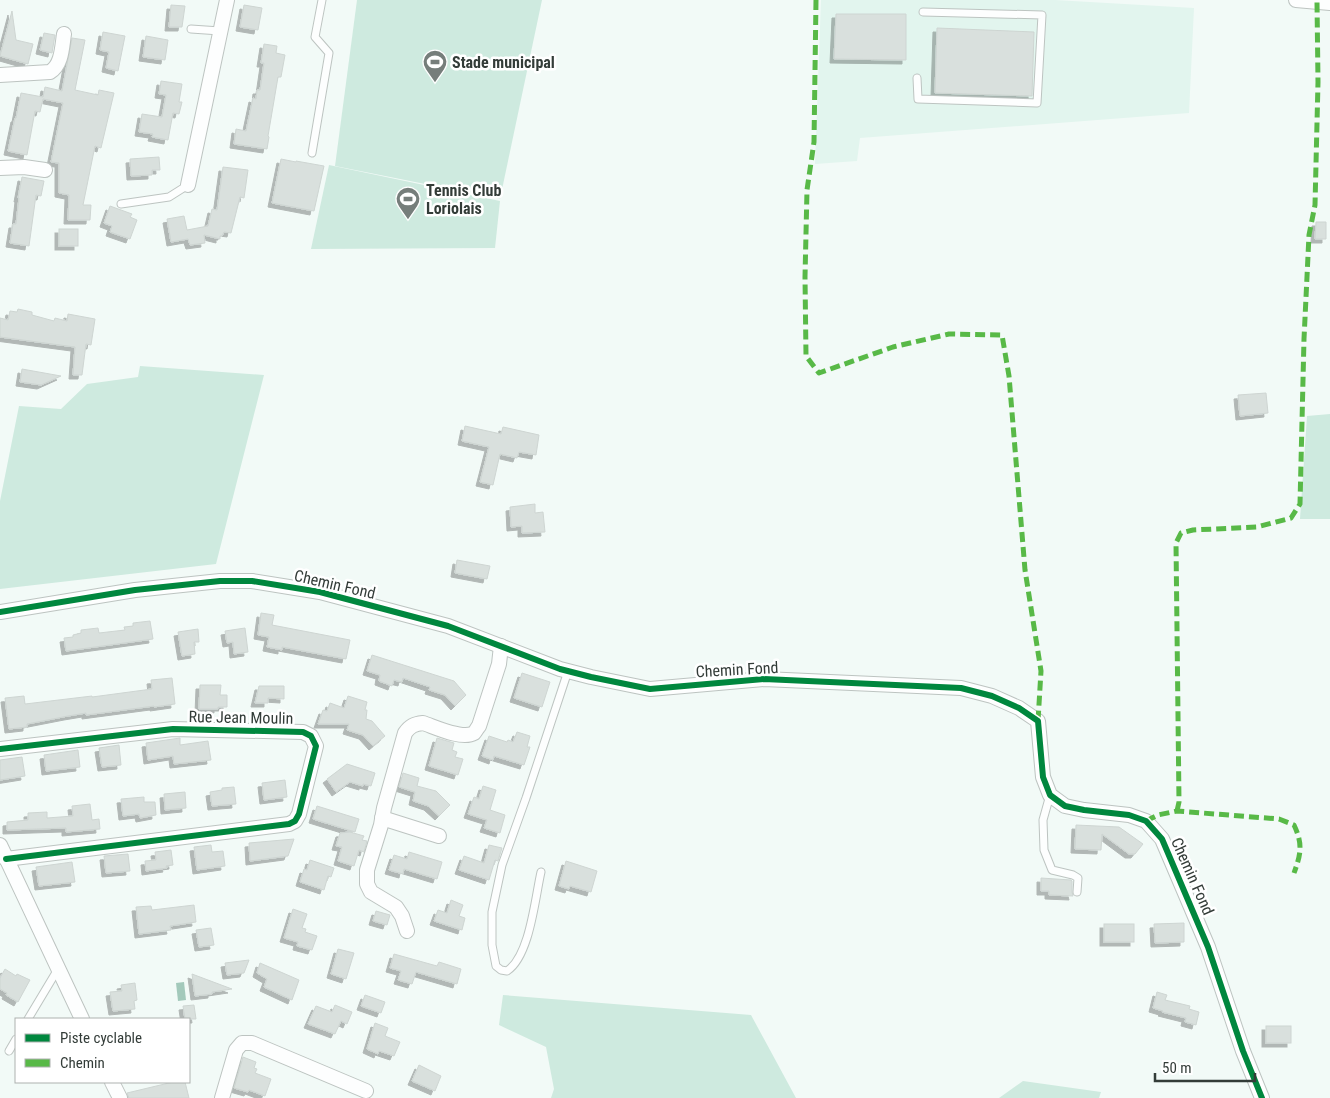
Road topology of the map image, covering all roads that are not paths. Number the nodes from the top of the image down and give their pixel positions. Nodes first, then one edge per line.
1 (227, 0) edge
2 (322, 0) edge
3 (1296, 0) edge
4 (1330, 3) edge
5 (923, 12) dead end
6 (191, 29) dead end
7 (220, 31) junction
8 (64, 34) dead end
9 (0, 75) edge
10 (917, 78) dead end
11 (312, 153) dead end
12 (0, 168) edge
13 (45, 170) dead end
14 (188, 185) joint
15 (121, 204) dead end
16 (0, 612) edge
17 (501, 646) junction
18 (568, 672) junction
19 (0, 749) edge
20 (1050, 795) junction
21 (382, 818) junction
22 (439, 836) dead end
23 (2, 850) edge
24 (541, 872) dead end
25 (1078, 892) dead end
26 (407, 931) dead end
27 (58, 969) junction
28 (29, 1018) edge
29 (82, 1018) edge
30 (15, 1040) edge
31 (9, 1051) dead end
32 (112, 1083) edge
33 (366, 1091) dead end
34 (120, 1098) edge
35 (222, 1098) edge
36 (1262, 1098) edge

1 - 7 street
2 - 11 lane
3 - 4 street
5 - 10 lane
6 - 7 lane
7 - 14 street
8 - 9 street
12 - 13 street
14 - 15 lane
16 - 17 street, Chemin Fond
17 - 18 street, Chemin Fond
17 - 21 street
18 - 20 street, Chemin Fond
18 - 24 lane
19 - 23 street, Rue Jean Moulin
20 - 25 lane
20 - 36 street, Chemin Fond
21 - 22 street
21 - 26 street
23 - 27 street
27 - 28 lane
27 - 29 street
30 - 31 lane
32 - 34 street
33 - 35 street

